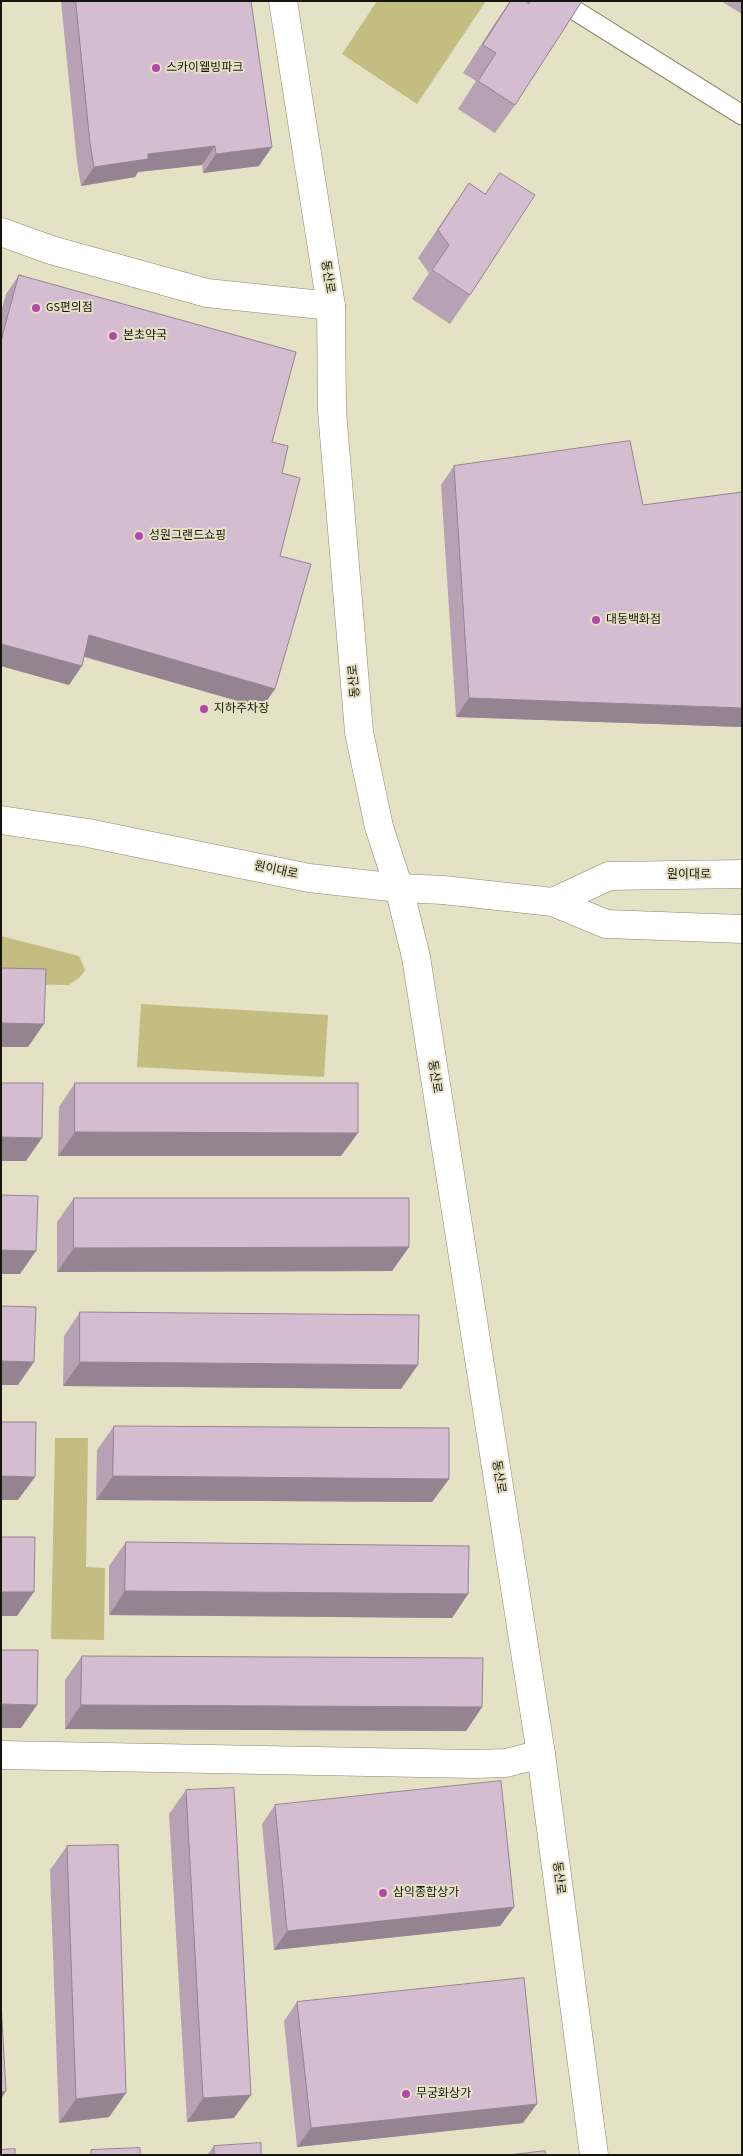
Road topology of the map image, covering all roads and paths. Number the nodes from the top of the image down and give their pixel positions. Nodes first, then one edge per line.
1 (283, 1) edge
2 (560, 1) edge
3 (742, 114) edge
4 (1, 232) edge
5 (331, 306) junction
6 (1, 820) edge
7 (742, 874) edge
8 (399, 888) junction
9 (553, 902) junction
10 (742, 929) edge
11 (541, 1754) junction
12 (1, 1755) edge
13 (594, 2155) edge

1 - 5 main road, 동산로
2 - 3 lane
4 - 5 main road
5 - 8 main road, 동산로
6 - 8 main road, 원이대로
7 - 9 main road, 원이대로
8 - 9 main road, 원이대로
8 - 11 main road, 동산로
9 - 10 main road, 원이대로
11 - 12 main road
11 - 13 main road, 동산로

